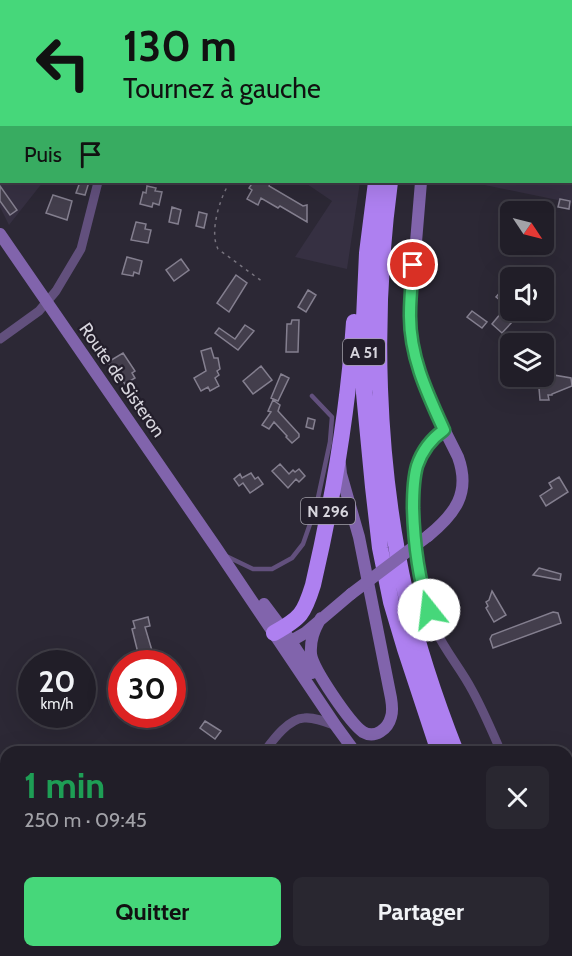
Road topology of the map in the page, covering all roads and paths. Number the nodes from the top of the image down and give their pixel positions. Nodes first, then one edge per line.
1 (98, 183) edge
2 (229, 183) edge
3 (371, 183) edge
4 (376, 183) edge
5 (390, 183) edge
6 (420, 183) edge
7 (0, 234) edge
8 (263, 282) dead end
9 (47, 303) junction
10 (0, 339) edge
11 (312, 396) dead end
12 (444, 430) junction
13 (338, 454) junction
14 (218, 550) junction
15 (321, 618) junction
16 (282, 637) junction
17 (336, 726) junction
18 (269, 746) edge
19 (351, 746) edge
20 (359, 746) edge
21 (437, 746) edge
22 (454, 746) edge
23 (498, 746) edge

1 - 9 street
2 - 8 path
3 - 13 highway, N 296
4 - 21 highway, A 51
5 - 22 highway, A 51
6 - 12 street
7 - 9 street, Route de Sisteron
9 - 10 street
9 - 14 street, Route de Sisteron
11 - 14 lane
12 - 15 street, bridge
12 - 23 street
13 - 15 street
13 - 16 highway, N 296
14 - 16 street, Route de Sisteron
15 - 16 street
16 - 17 street, Route de Sisteron
16 - 20 street, Route de Sisteron
17 - 18 street
17 - 19 street, Route de Sisteron

